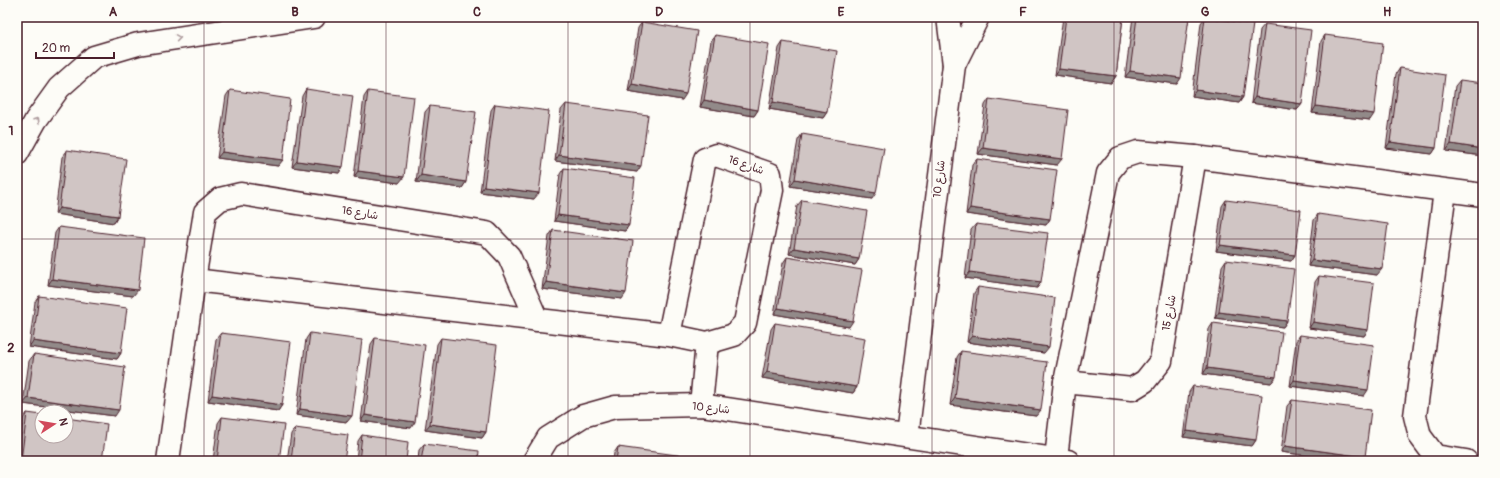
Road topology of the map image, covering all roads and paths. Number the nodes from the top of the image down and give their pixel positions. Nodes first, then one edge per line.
1 (314, 17) edge
2 (948, 17) edge
3 (978, 17) edge
4 (954, 65) junction
5 (17, 154) edge
6 (1195, 157) junction
7 (1445, 191) junction
8 (1483, 195) edge
9 (194, 280) junction
10 (537, 320) junction
11 (669, 335) junction
12 (707, 343) junction
13 (1065, 382) junction
14 (701, 405) junction
15 (907, 436) junction
16 (1062, 460) edge
17 (168, 461) edge
18 (534, 461) edge
19 (1466, 461) edge

5 -> 1 street
2 - 4 street, شارع 10
3 - 4 street, شارع 10
4 - 15 street, شارع 10
6 - 7 street
6 - 13 street
6 - 13 street, شارع 15
7 - 8 street
7 - 19 street
9 - 10 street, شارع 16
9 - 10 street, شارع 16
9 - 17 street, شارع 16
10 - 11 street, شارع 16
11 - 12 street, شارع 16
11 - 12 street, شارع 16
12 - 14 street
13 - 16 street
14 - 15 street, شارع 10
14 - 18 street, شارع 10
15 - 16 street, شارع 10

